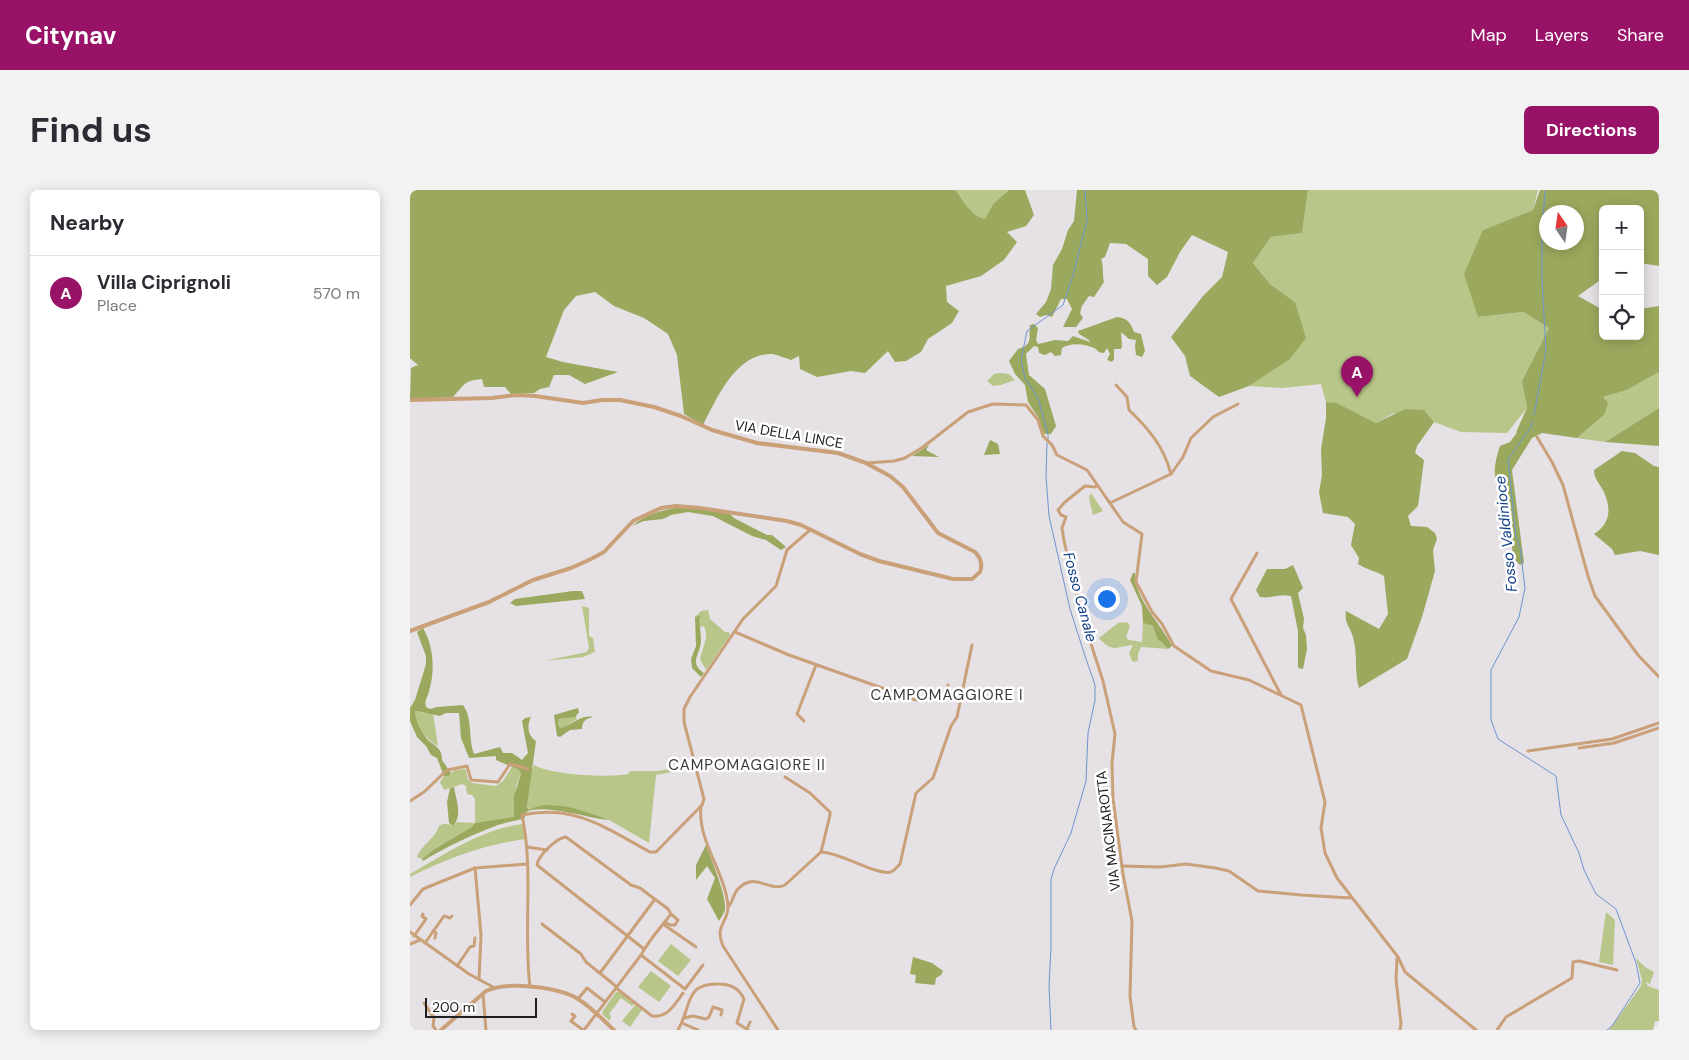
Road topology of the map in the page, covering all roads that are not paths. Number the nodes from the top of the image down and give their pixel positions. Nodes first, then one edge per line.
1 (1116, 385) dead end
2 (410, 400) edge
3 (1238, 404) dead end
4 (1537, 437) dead end
5 (866, 463) junction
6 (1171, 474) junction
7 (1097, 485) junction
8 (1110, 503) junction
9 (810, 530) junction
10 (1257, 553) dead end
11 (410, 631) edge
12 (735, 632) junction
13 (972, 645) dead end
14 (816, 665) junction
15 (1659, 677) edge
16 (948, 684) dead end
17 (1281, 696) junction
18 (804, 721) dead end
19 (1659, 723) edge
20 (1659, 728) edge
21 (1579, 748) dead end
22 (1528, 751) dead end
23 (528, 769) dead end
24 (785, 777) dead end
25 (410, 801) edge
26 (702, 805) junction
27 (527, 847) junction
28 (547, 850) junction
29 (821, 852) junction
30 (527, 864) junction
31 (1122, 866) junction
32 (475, 868) junction
33 (1352, 898) junction
34 (655, 899) junction
35 (410, 905) edge
36 (728, 908) junction
37 (423, 914) dead end
38 (671, 914) junction
39 (452, 916) dead end
40 (664, 923) junction
41 (542, 924) dead end
42 (410, 932) edge
43 (433, 932) junction
44 (414, 936) junction
45 (627, 936) junction
46 (435, 938) dead end
47 (475, 938) dead end
48 (420, 940) junction
49 (425, 943) junction
50 (410, 944) edge
51 (696, 947) dead end
52 (644, 950) junction
53 (641, 955) junction
54 (1398, 957) junction
55 (703, 965) dead end
56 (458, 966) junction
57 (1617, 970) dead end
58 (600, 973) junction
59 (479, 979) junction
60 (485, 982) junction
61 (494, 987) junction
62 (530, 987) junction
63 (616, 987) junction
64 (485, 992) junction
65 (683, 993) dead end
66 (578, 999) junction
67 (605, 1002) junction
68 (424, 1003) dead end
69 (572, 1014) dead end
70 (596, 1014) junction
71 (721, 1015) dead end
72 (682, 1022) junction
73 (750, 1022) dead end
74 (436, 1030) edge
75 (441, 1030) edge
76 (486, 1030) edge
77 (583, 1030) edge
78 (614, 1030) edge
79 (678, 1030) edge
80 (693, 1030) edge
81 (698, 1030) edge
82 (748, 1030) edge
83 (778, 1030) edge
84 (1136, 1030) edge
85 (1400, 1030) edge
86 (1476, 1030) edge
87 (1497, 1030) edge

1 - 6 street
2 - 5 street, VIA DELLA LINCE
3 - 6 street
4 - 15 street
5 - 7 street
5 - 9 street, VIA DELLA LINCE
6 - 8 street
7 - 8 street
7 - 31 street, VIA MACINAROTTA
8 - 17 street
9 - 11 street, VIA DELLA LINCE
9 - 12 street
10 - 17 street
12 - 14 street
12 - 26 street
13 - 29 street
14 - 16 street
14 - 18 street
17 - 33 street
19 - 22 street
20 - 21 street
23 - 25 street
24 - 29 street
26 - 27 street
26 - 36 street
27 - 28 street
27 - 30 street
28 - 34 street
28 - 45 street
29 - 36 street
30 - 32 street
30 - 62 street
31 - 33 street
31 - 84 street, VIA MACINAROTTA
32 - 35 street
32 - 59 street
33 - 54 street
34 - 38 street
34 - 45 street
36 - 83 street
37 - 44 street
38 - 40 street
38 - 40 street
39 - 43 street
40 - 51 street
40 - 52 street
41 - 58 street
42 - 44 street
43 - 46 street
43 - 49 street
44 - 48 street
45 - 52 street
45 - 58 street
47 - 56 street
48 - 49 street
48 - 50 street
49 - 56 street
52 - 53 street
53 - 55 street
53 - 63 street
54 - 85 street
54 - 86 street
56 - 59 street
57 - 87 street
58 - 63 street
59 - 60 street
60 - 61 street
60 - 64 street
61 - 62 street
61 - 64 street
62 - 66 street
63 - 65 street
63 - 67 street
64 - 75 street
64 - 76 street
66 - 67 street
66 - 70 street
67 - 70 street
68 - 74 street
69 - 77 street
70 - 77 street
70 - 78 street
71 - 72 street
72 - 79 street
72 - 80 street
72 - 81 street
72 - 82 street
73 - 82 street

